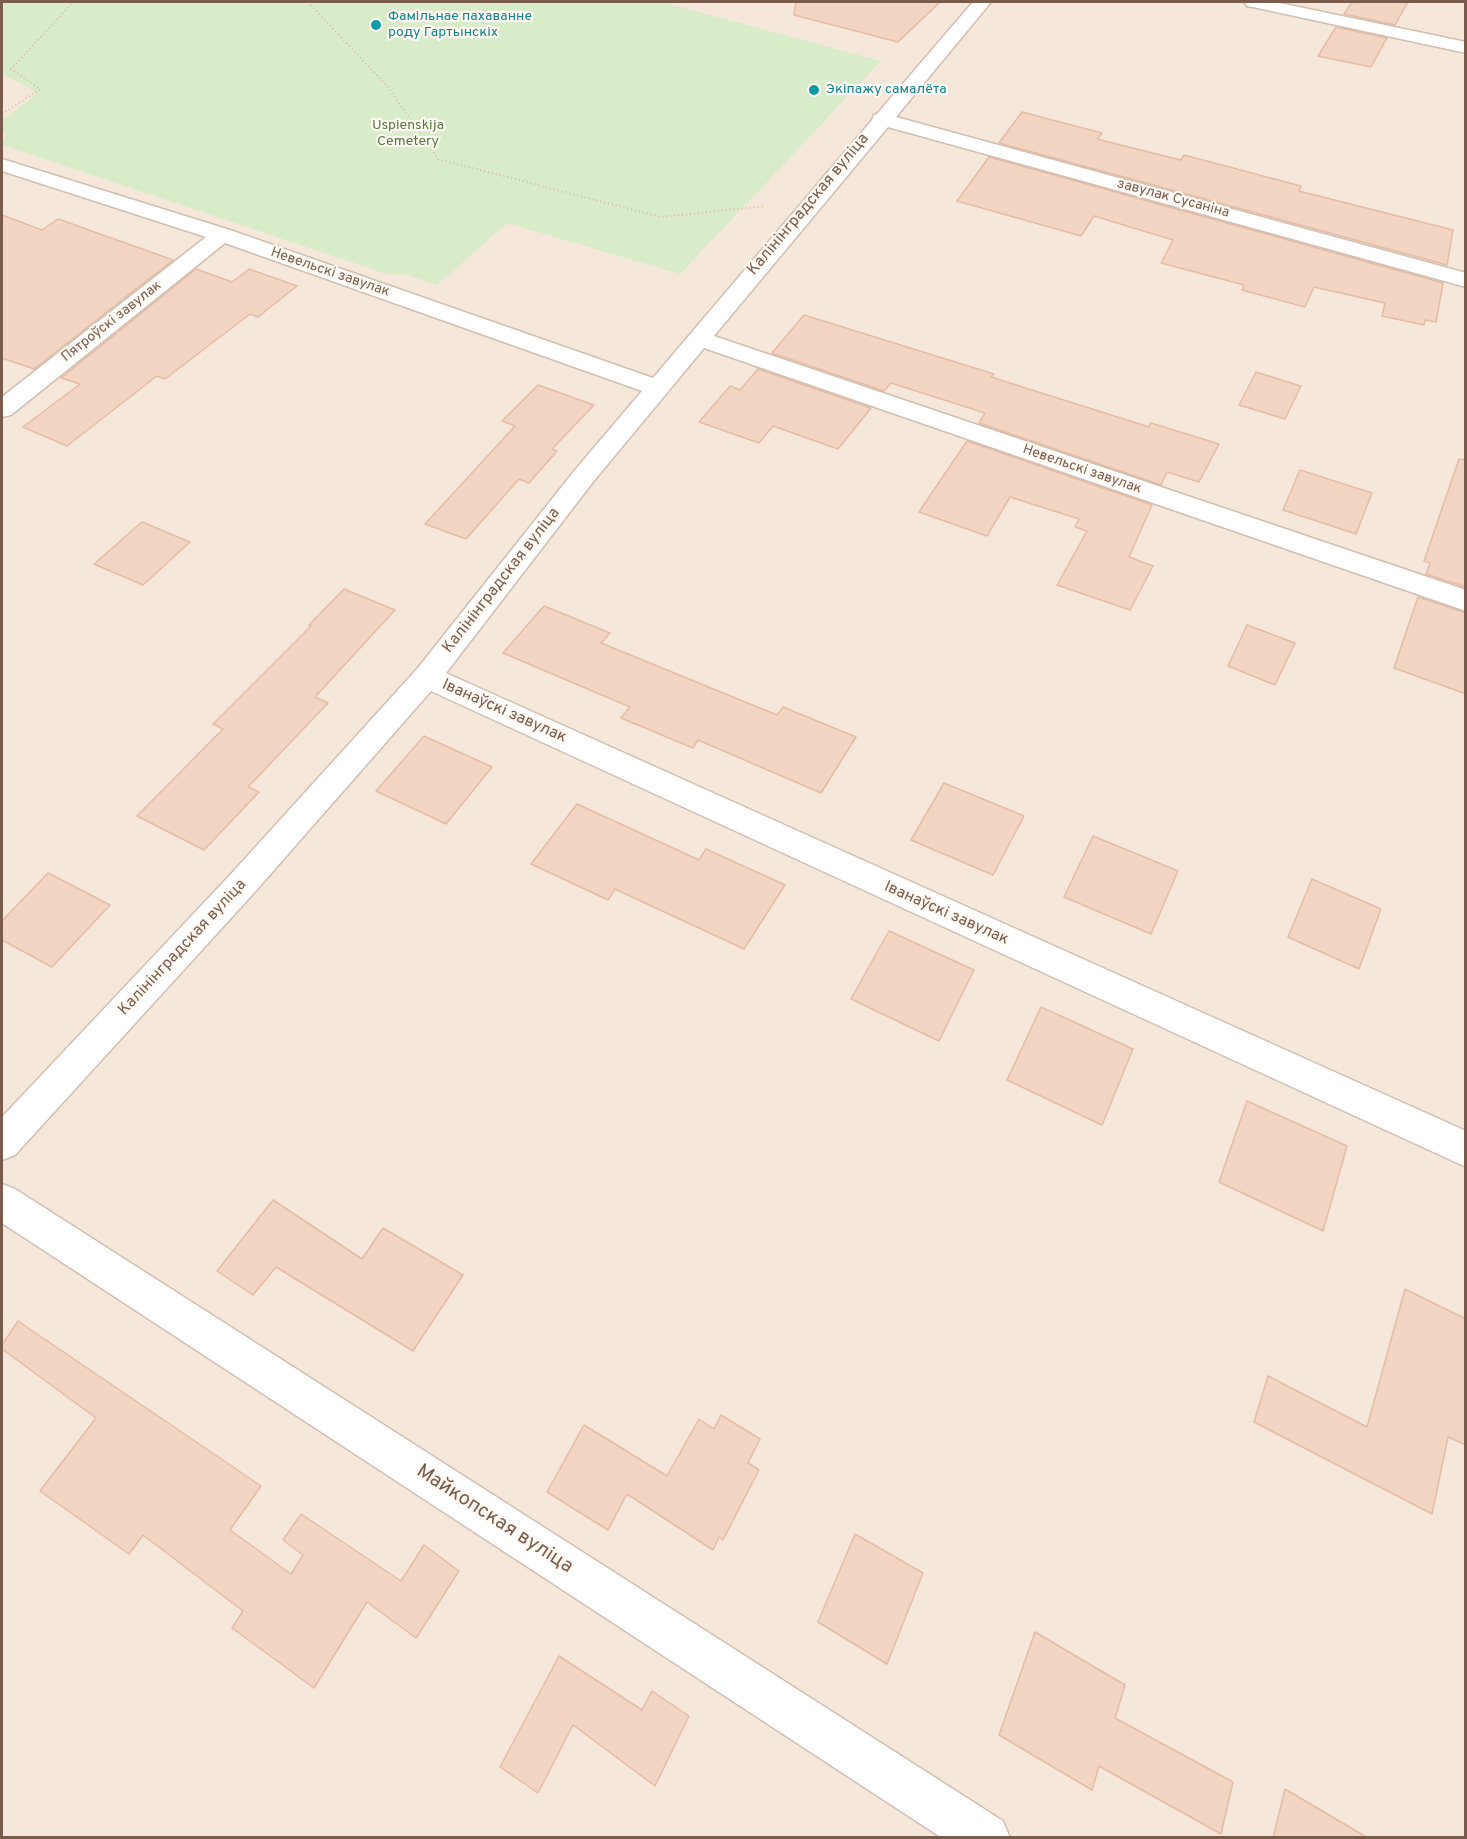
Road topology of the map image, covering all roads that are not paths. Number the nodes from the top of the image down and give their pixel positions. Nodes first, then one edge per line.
1 (982, 2) edge
2 (1253, 2) edge
3 (1466, 48) edge
4 (881, 118) junction
5 (2, 165) edge
6 (222, 235) junction
7 (1466, 280) edge
8 (698, 338) junction
9 (656, 388) junction
10 (2, 410) edge
11 (1466, 601) edge
12 (427, 677) junction
13 (2, 1143) edge
14 (1466, 1150) edge
15 (2, 1202) edge
16 (986, 1838) edge

1 - 4 street, Калінінградская вуліца
2 - 3 street
4 - 7 street, завулак Сусаніна
4 - 8 street, Калінінградская вуліца
5 - 6 street, Невельскі завулак
6 - 9 street, Невельскі завулак
6 - 10 street, Пятроўскі завулак
8 - 9 street, Калінінградская вуліца
8 - 11 street, Невельскі завулак
9 - 12 street, Калінінградская вуліца
12 - 13 street, Калінінградская вуліца
12 - 14 street, Іванаўскі завулак
15 - 16 street, Майкопская вуліца

